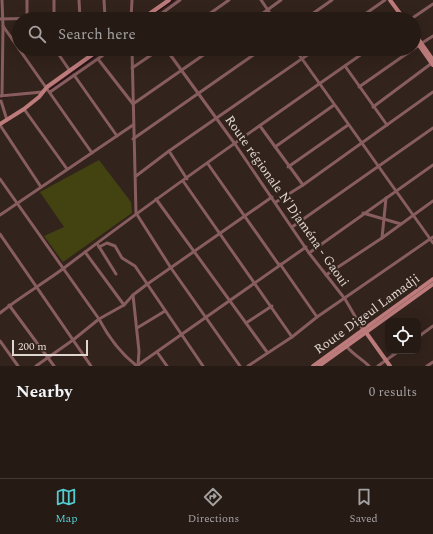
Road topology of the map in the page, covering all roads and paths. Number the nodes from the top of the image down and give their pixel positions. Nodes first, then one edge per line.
1 (2, 0) edge
2 (27, 0) edge
3 (54, 0) edge
4 (79, 0) edge
5 (104, 0) edge
6 (132, 0) edge
7 (180, 0) edge
8 (228, 0) edge
9 (261, 0) edge
10 (281, 0) edge
11 (332, 0) edge
12 (386, 0) edge
13 (390, 0) edge
14 (166, 1) edge
15 (433, 4) edge
16 (268, 10) junction
17 (27, 12) edge
18 (54, 12) edge
19 (80, 12) edge
20 (105, 12) edge
21 (131, 12) edge
22 (151, 12) edge
23 (164, 12) edge
24 (212, 12) edge
25 (265, 12) edge
26 (315, 12) edge
27 (368, 12) edge
28 (395, 12) edge
29 (399, 12) edge
30 (421, 12) edge
31 (1, 19) edge
32 (12, 19) edge
33 (3, 26) junction
34 (433, 36) edge
35 (12, 39) edge
36 (421, 43) edge
37 (421, 45) edge
38 (24, 56) edge
39 (59, 56) edge
40 (90, 56) edge
41 (101, 56) edge
42 (132, 56) edge
43 (150, 56) edge
44 (171, 56) edge
45 (202, 56) edge
46 (252, 56) edge
47 (300, 56) edge
48 (306, 56) edge
49 (359, 56) edge
50 (403, 56) edge
51 (98, 58) junction
52 (302, 59) junction
53 (433, 63) edge
54 (345, 66) junction
55 (132, 68) junction
56 (181, 70) junction
57 (70, 71) junction
58 (74, 75) junction
59 (320, 84) junction
60 (47, 87) junction
61 (359, 87) junction
62 (42, 92) junction
63 (50, 92) junction
64 (433, 92) edge
65 (198, 94) junction
66 (1, 96) edge
67 (1, 101) dead end
68 (133, 104) junction
69 (334, 104) junction
70 (373, 107) junction
71 (24, 109) junction
72 (216, 118) junction
73 (7, 120) junction
74 (0, 124) edge
75 (133, 125) junction
76 (348, 125) junction
77 (387, 125) junction
78 (260, 126) junction
79 (433, 128) edge
80 (117, 136) junction
81 (133, 139) junction
82 (361, 143) junction
83 (235, 144) junction
84 (275, 147) junction
85 (169, 151) junction
86 (92, 153) junction
87 (208, 164) junction
88 (433, 165) edge
89 (288, 167) junction
90 (378, 167) junction
91 (67, 169) junction
92 (136, 176) junction
93 (0, 179) edge
94 (185, 180) junction
95 (302, 185) junction
96 (41, 187) junction
97 (396, 191) junction
98 (272, 197) junction
99 (386, 198) junction
100 (156, 199) junction
101 (433, 201) edge
102 (276, 202) junction
103 (17, 203) junction
104 (136, 213) junction
105 (363, 213) junction
106 (0, 215) edge
107 (246, 216) junction
108 (414, 216) junction
109 (383, 219) junction
110 (401, 224) junction
111 (292, 227) junction
112 (0, 234) edge
113 (220, 234) junction
114 (382, 238) junction
115 (432, 238) edge
116 (96, 242) junction
117 (433, 243) edge
118 (99, 246) junction
119 (306, 247) junction
120 (194, 250) junction
121 (85, 252) junction
122 (309, 252) junction
123 (280, 265) junction
124 (171, 268) junction
125 (63, 269) junction
126 (116, 274) dead end
127 (326, 275) junction
128 (433, 279) edge
129 (256, 283) junction
130 (433, 284) edge
131 (146, 285) junction
132 (37, 286) junction
133 (133, 295) junction
134 (230, 300) junction
135 (345, 300) junction
136 (9, 305) junction
137 (124, 305) junction
138 (272, 306) junction
139 (165, 311) junction
140 (0, 312) edge
141 (317, 317) junction
142 (206, 318) junction
143 (99, 319) junction
144 (246, 323) junction
145 (433, 326) edge
146 (137, 328) junction
147 (364, 331) junction
148 (182, 335) junction
149 (421, 335) edge
150 (292, 337) junction
151 (73, 340) junction
152 (0, 341) edge
153 (347, 346) junction
154 (157, 352) junction
155 (267, 352) junction
156 (395, 354) edge
157 (47, 358) junction
158 (386, 361) junction
159 (433, 362) edge
160 (18, 366) edge
161 (36, 366) edge
162 (54, 366) edge
163 (91, 366) edge
164 (138, 366) edge
165 (167, 366) edge
166 (203, 366) edge
167 (240, 366) edge
168 (248, 366) edge
169 (313, 366) edge
170 (319, 366) edge
171 (369, 366) edge
172 (378, 366) edge
173 (390, 366) edge
174 (427, 366) edge

1 - 31 street
2 - 17 street
3 - 18 street
4 - 19 street
5 - 20 street
6 - 21 street
7 - 23 street
8 - 24 street
9 - 16 street
10 - 16 street
11 - 26 street
12 - 27 street
12 - 28 street
13 - 29 street
14 - 22 street
15 - 30 street
16 - 25 street
31 - 32 street
31 - 33 street
33 - 35 street
33 - 66 street
34 - 36 street
37 - 53 street
38 - 60 street
39 - 57 street
40 - 57 street
41 - 51 street
42 - 55 street
43 - 55 street
44 - 56 street, Route régionale N'Djaména - Gaoui
45 - 56 street
46 - 65 street
47 - 52 street
48 - 52 street
49 - 54 street
50 - 61 street
51 - 58 street
51 - 68 street
52 - 59 street
52 - 72 street
53 - 70 street
54 - 59 street
54 - 61 street
55 - 68 street
56 - 65 street, Route régionale N'Djaména - Gaoui
56 - 68 street
57 - 60 street
58 - 63 street
58 - 80 street
59 - 69 street
59 - 78 street
60 - 62 street
60 - 63 street
61 - 70 street
62 - 66 street
62 - 71 street
63 - 86 street
64 - 77 street
65 - 72 street, Route régionale N'Djaména - Gaoui
65 - 81 street
67 - 73 street
68 - 75 street
69 - 76 street
69 - 84 street
70 - 77 street
71 - 73 street
71 - 91 street
72 - 83 street, Route régionale N'Djaména - Gaoui
72 - 85 street
73 - 74 street
74 - 96 street
75 - 80 street
75 - 81 street
76 - 82 street
76 - 89 street
77 - 82 street
78 - 83 street
78 - 84 street
79 - 90 street
80 - 86 street
81 - 92 street
82 - 90 street
82 - 95 street
83 - 87 street
83 - 98 street, Route régionale N'Djaména - Gaoui
84 - 89 street
85 - 92 street
85 - 94 street
86 - 91 street
87 - 94 street
87 - 107 street
88 - 97 street
89 - 95 street
90 - 97 street
90 - 111 street
91 - 96 street
92 - 104 street
93 - 103 street
94 - 100 street
94 - 113 street
95 - 102 street
96 - 103 street
97 - 99 street
97 - 108 street
98 - 102 street, Route régionale N'Djaména - Gaoui
98 - 107 street
99 - 105 street
99 - 109 street
100 - 104 street
100 - 120 street
101 - 108 street
102 - 111 street, Route régionale N'Djaména - Gaoui
103 - 106 street
103 - 125 street
104 - 116 street
104 - 124 street
105 - 109 street
105 - 122 street
107 - 113 street
107 - 123 street
108 - 110 street
108 - 115 street
109 - 110 street
109 - 114 street
110 - 114 street
111 - 119 street, Route régionale N'Djaména - Gaoui
112 - 132 street
113 - 120 street
113 - 129 street
114 - 127 street
115 - 117 street
115 - 135 street
116 - 118 street
116 - 121 street
118 - 126 street
118 - 131 street
119 - 122 street, Route régionale N'Djaména - Gaoui
119 - 123 street
120 - 124 street
120 - 134 street
121 - 125 street
121 - 137 street
122 - 127 street, Route régionale N'Djaména - Gaoui
123 - 129 street
123 - 141 street
124 - 131 street
124 - 142 street
125 - 132 street
125 - 143 street
127 - 135 street, Route régionale N'Djaména - Gaoui
128 - 147 street, Route Digeul Lamadji
129 - 134 street
129 - 138 street
130 - 147 street, Route Digeul Lamadji
131 - 133 street
131 - 139 street
132 - 136 street
132 - 151 street
133 - 137 street
133 - 146 street
134 - 142 street
134 - 144 street
135 - 141 street
135 - 147 street, Route régionale N'Djaména - Gaoui
136 - 140 street
136 - 157 street
137 - 143 street
138 - 144 street
138 - 150 street
139 - 146 street
139 - 148 street
141 - 150 street
142 - 148 street
142 - 167 street
143 - 151 street
143 - 164 street
144 - 155 street
145 - 149 street
146 - 164 street
147 - 153 street, Route Digeul Lamadji
147 - 158 street, Route régionale N'Djaména - Gaoui
147 - 169 street, Route Digeul Lamadji
148 - 154 street
148 - 166 street
150 - 155 street
151 - 157 street
151 - 163 street
152 - 160 street
153 - 170 street, Route Digeul Lamadji
153 - 171 street
154 - 164 street
154 - 165 street
155 - 168 street
156 - 158 street
157 - 161 street
157 - 162 street
158 - 172 street
158 - 173 street, Route régionale N'Djaména - Gaoui
159 - 174 street

